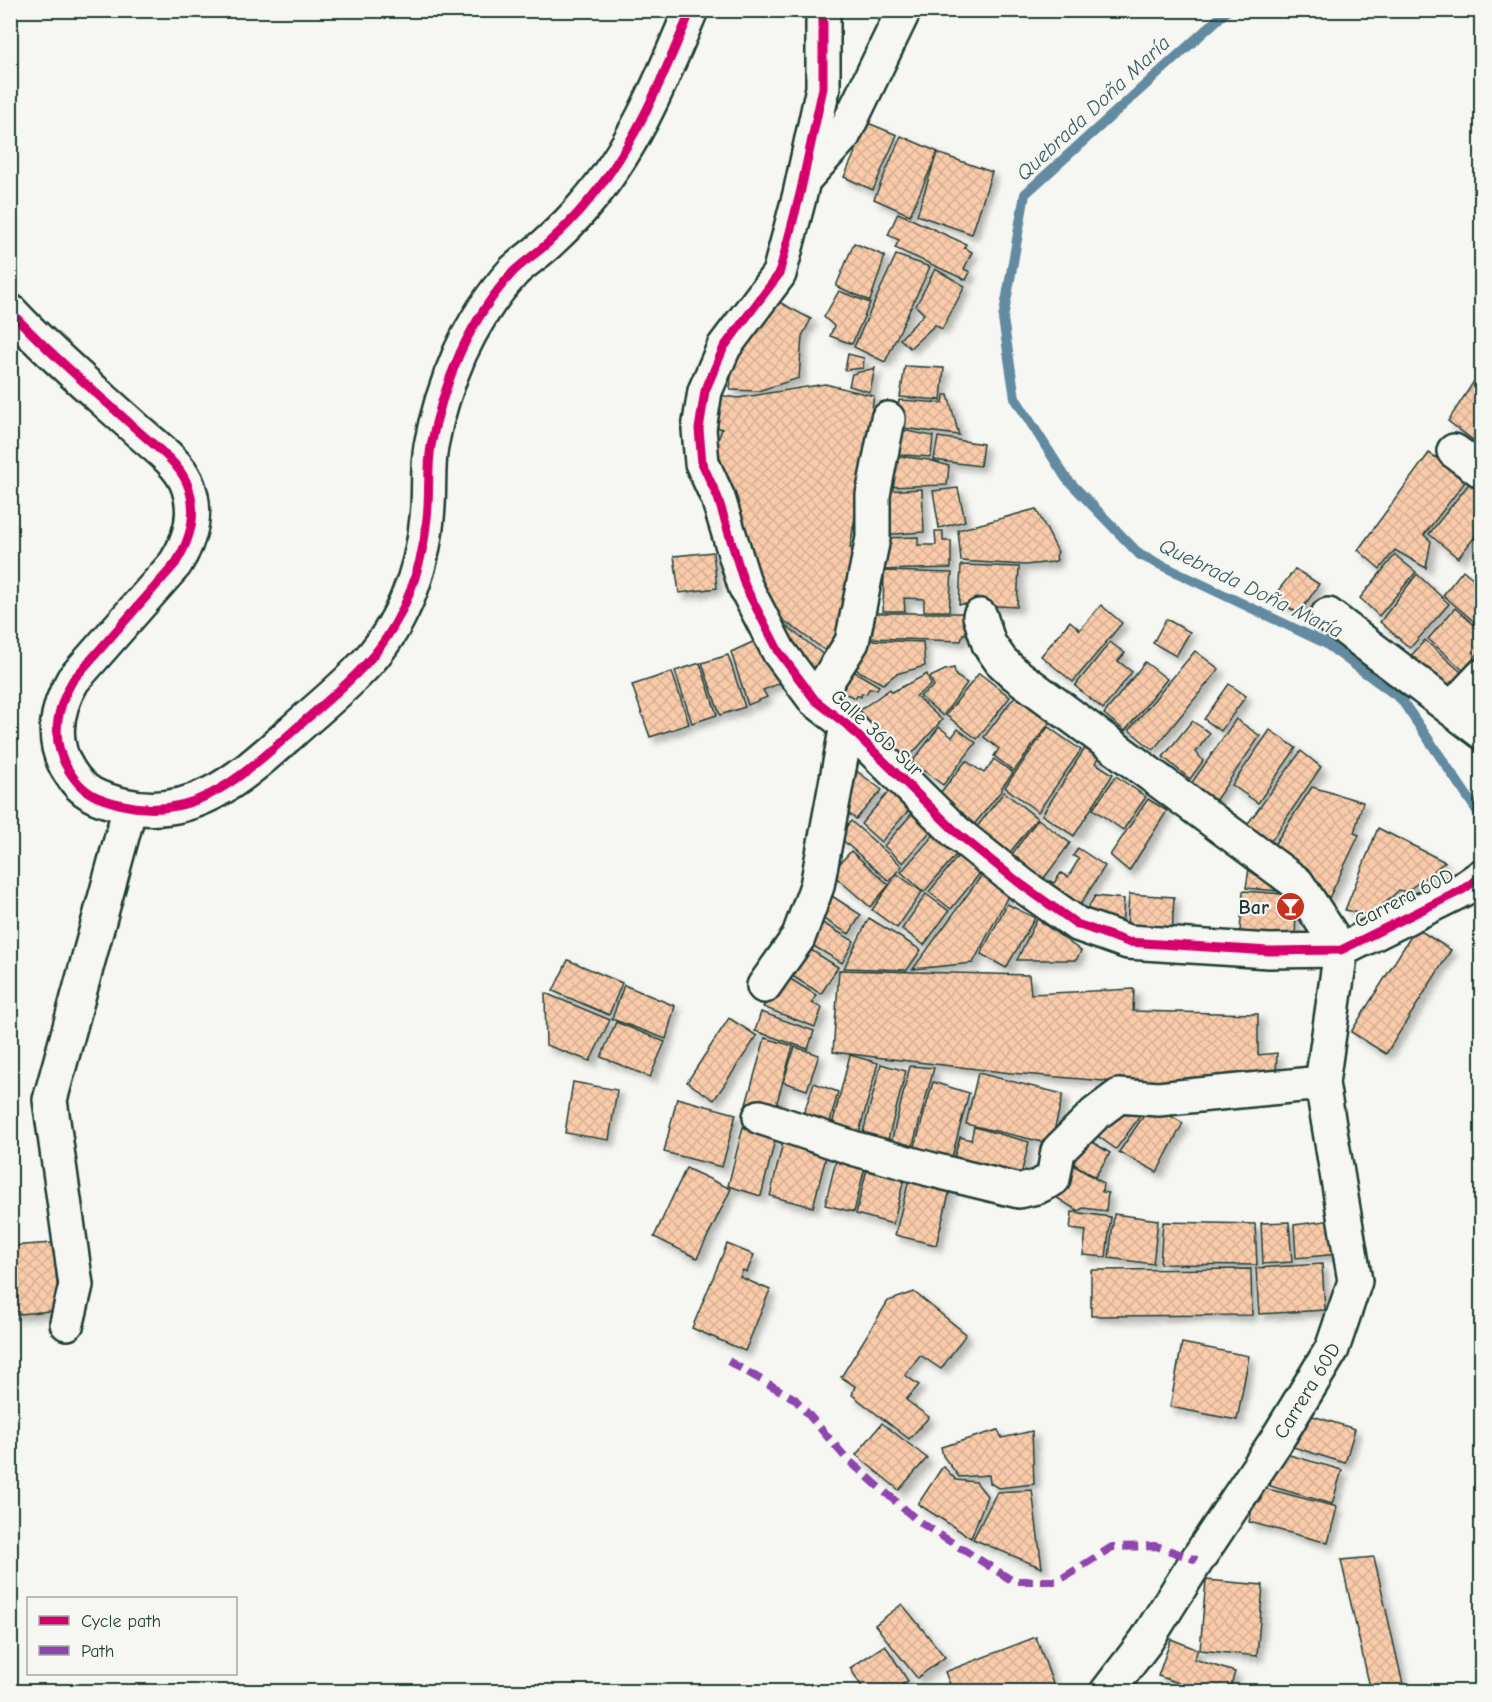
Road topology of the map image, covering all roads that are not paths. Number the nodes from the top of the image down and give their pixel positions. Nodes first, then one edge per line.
1 (691, 10) edge
2 (823, 10) edge
3 (904, 10) edge
4 (804, 179) junction
5 (10, 311) edge
6 (888, 419) dead end
7 (1454, 451) dead end
8 (1482, 471) edge
9 (1328, 615) dead end
10 (980, 616) dead end
11 (1473, 685) edge
12 (815, 700) junction
13 (1482, 723) edge
14 (847, 725) junction
15 (1482, 732) edge
16 (130, 807) junction
17 (1472, 883) edge
18 (1341, 951) junction
19 (764, 986) dead end
20 (1322, 1083) junction
21 (760, 1118) dead end
22 (67, 1323) dead end
23 (1107, 1692) edge

1 - 16 street
2 - 4 street
3 - 4 street
4 - 12 street, Calle 36D Sur
5 - 16 street
6 - 12 street
7 - 8 street
9 - 15 street
10 - 18 street
11 - 13 street
12 - 14 street, Calle 36D Sur
14 - 18 street, Calle 36D Sur
14 - 19 street
16 - 22 street
17 - 18 street, Carrera 60D
18 - 20 street, Carrera 60D
20 - 21 street
20 - 23 street, Carrera 60D

